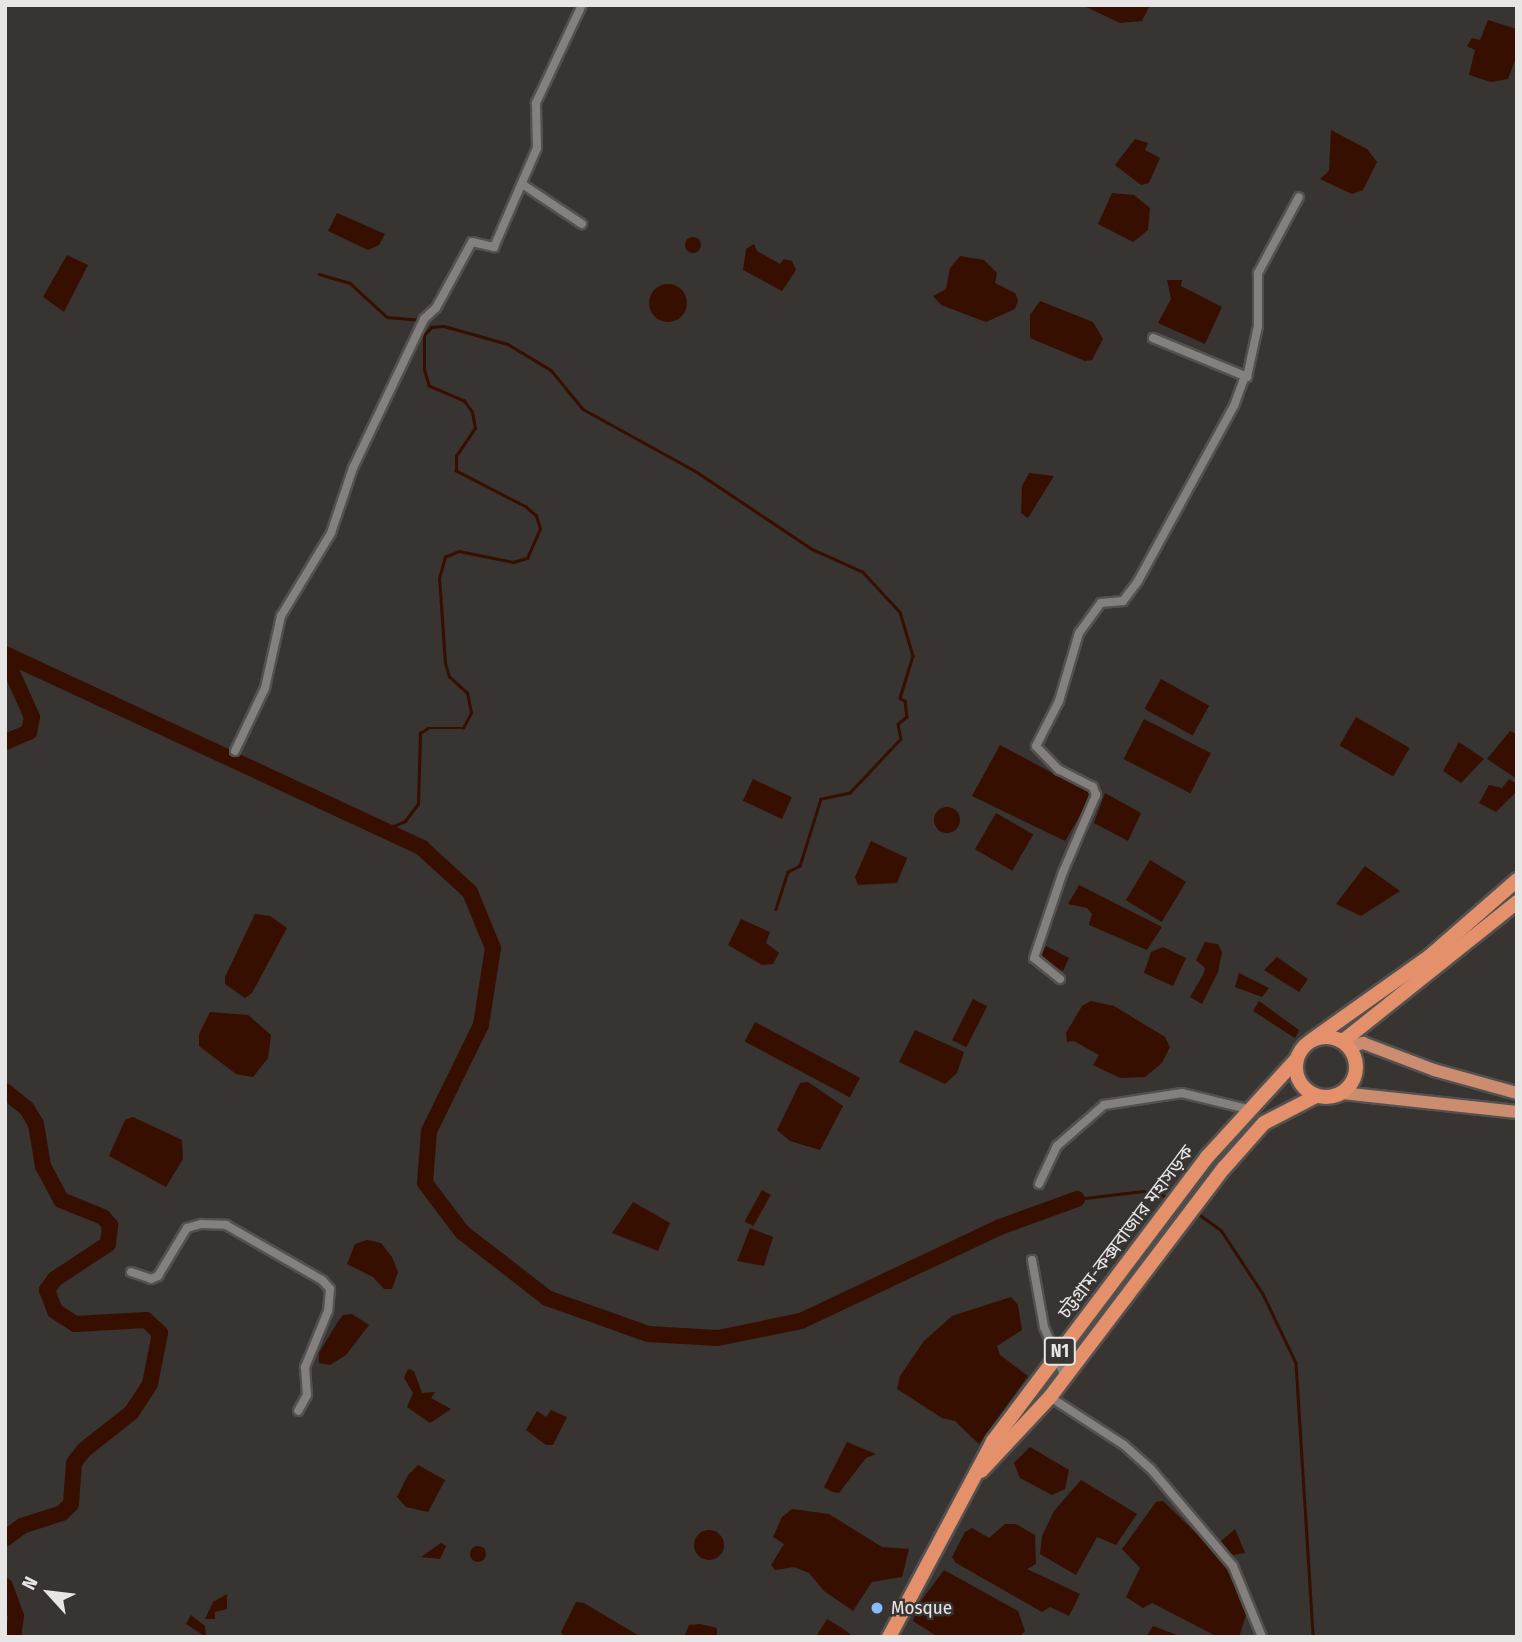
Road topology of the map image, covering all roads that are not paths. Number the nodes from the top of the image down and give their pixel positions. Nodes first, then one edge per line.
1 (582, 5) edge
2 (522, 184) junction
3 (1299, 197) dead end
4 (582, 224) dead end
5 (1153, 338) dead end
6 (1244, 379) junction
7 (234, 751) dead end
8 (1517, 880) edge
9 (1517, 902) edge
10 (1060, 979) dead end
11 (1312, 1040) junction
12 (1346, 1044) junction
13 (1296, 1060) junction
14 (1342, 1093) junction
15 (1517, 1093) edge
16 (1316, 1096) junction
17 (1251, 1110) junction
18 (1517, 1112) edge
19 (1040, 1184) dead end
20 (1032, 1260) dead end
21 (131, 1272) dead end
22 (1055, 1358) junction
23 (1065, 1377) junction
24 (1050, 1397) junction
25 (298, 1411) dead end
26 (978, 1474) junction
27 (888, 1637) edge
28 (1262, 1637) edge

1 - 2 street
2 - 4 street
2 - 7 street
3 - 6 street
5 - 6 street
6 - 10 street
8 - 11 highway, N1
9 - 12 highway
11 - 12 highway
11 - 13 highway, N1
12 - 14 highway
12 - 15 main road
13 - 16 highway
13 - 17 highway, চট্টগ্রাম-কক্সবাজার মহাসড়ক / N1
14 - 16 highway, N1
14 - 18 main road
16 - 23 highway, চট্টগ্রাম-কক্সবাজার মহাসড়ক / N1
17 - 19 street
17 - 22 highway, চট্টগ্রাম-কক্সবাজার মহাসড়ক / N1
20 - 22 street
21 - 25 street
22 - 23 street
22 - 26 highway, চট্টগ্রাম-কক্সবাজার মহাসড়ক / N1
23 - 24 highway, চট্টগ্রাম-কক্সবাজার মহাসড়ক / N1
24 - 26 highway, চট্টগ্রাম-কক্সবাজার মহাসড়ক / N1
24 - 28 street
26 - 27 highway, চট্টগ্রাম-কক্সবাজার মহাসড়ক / N1

